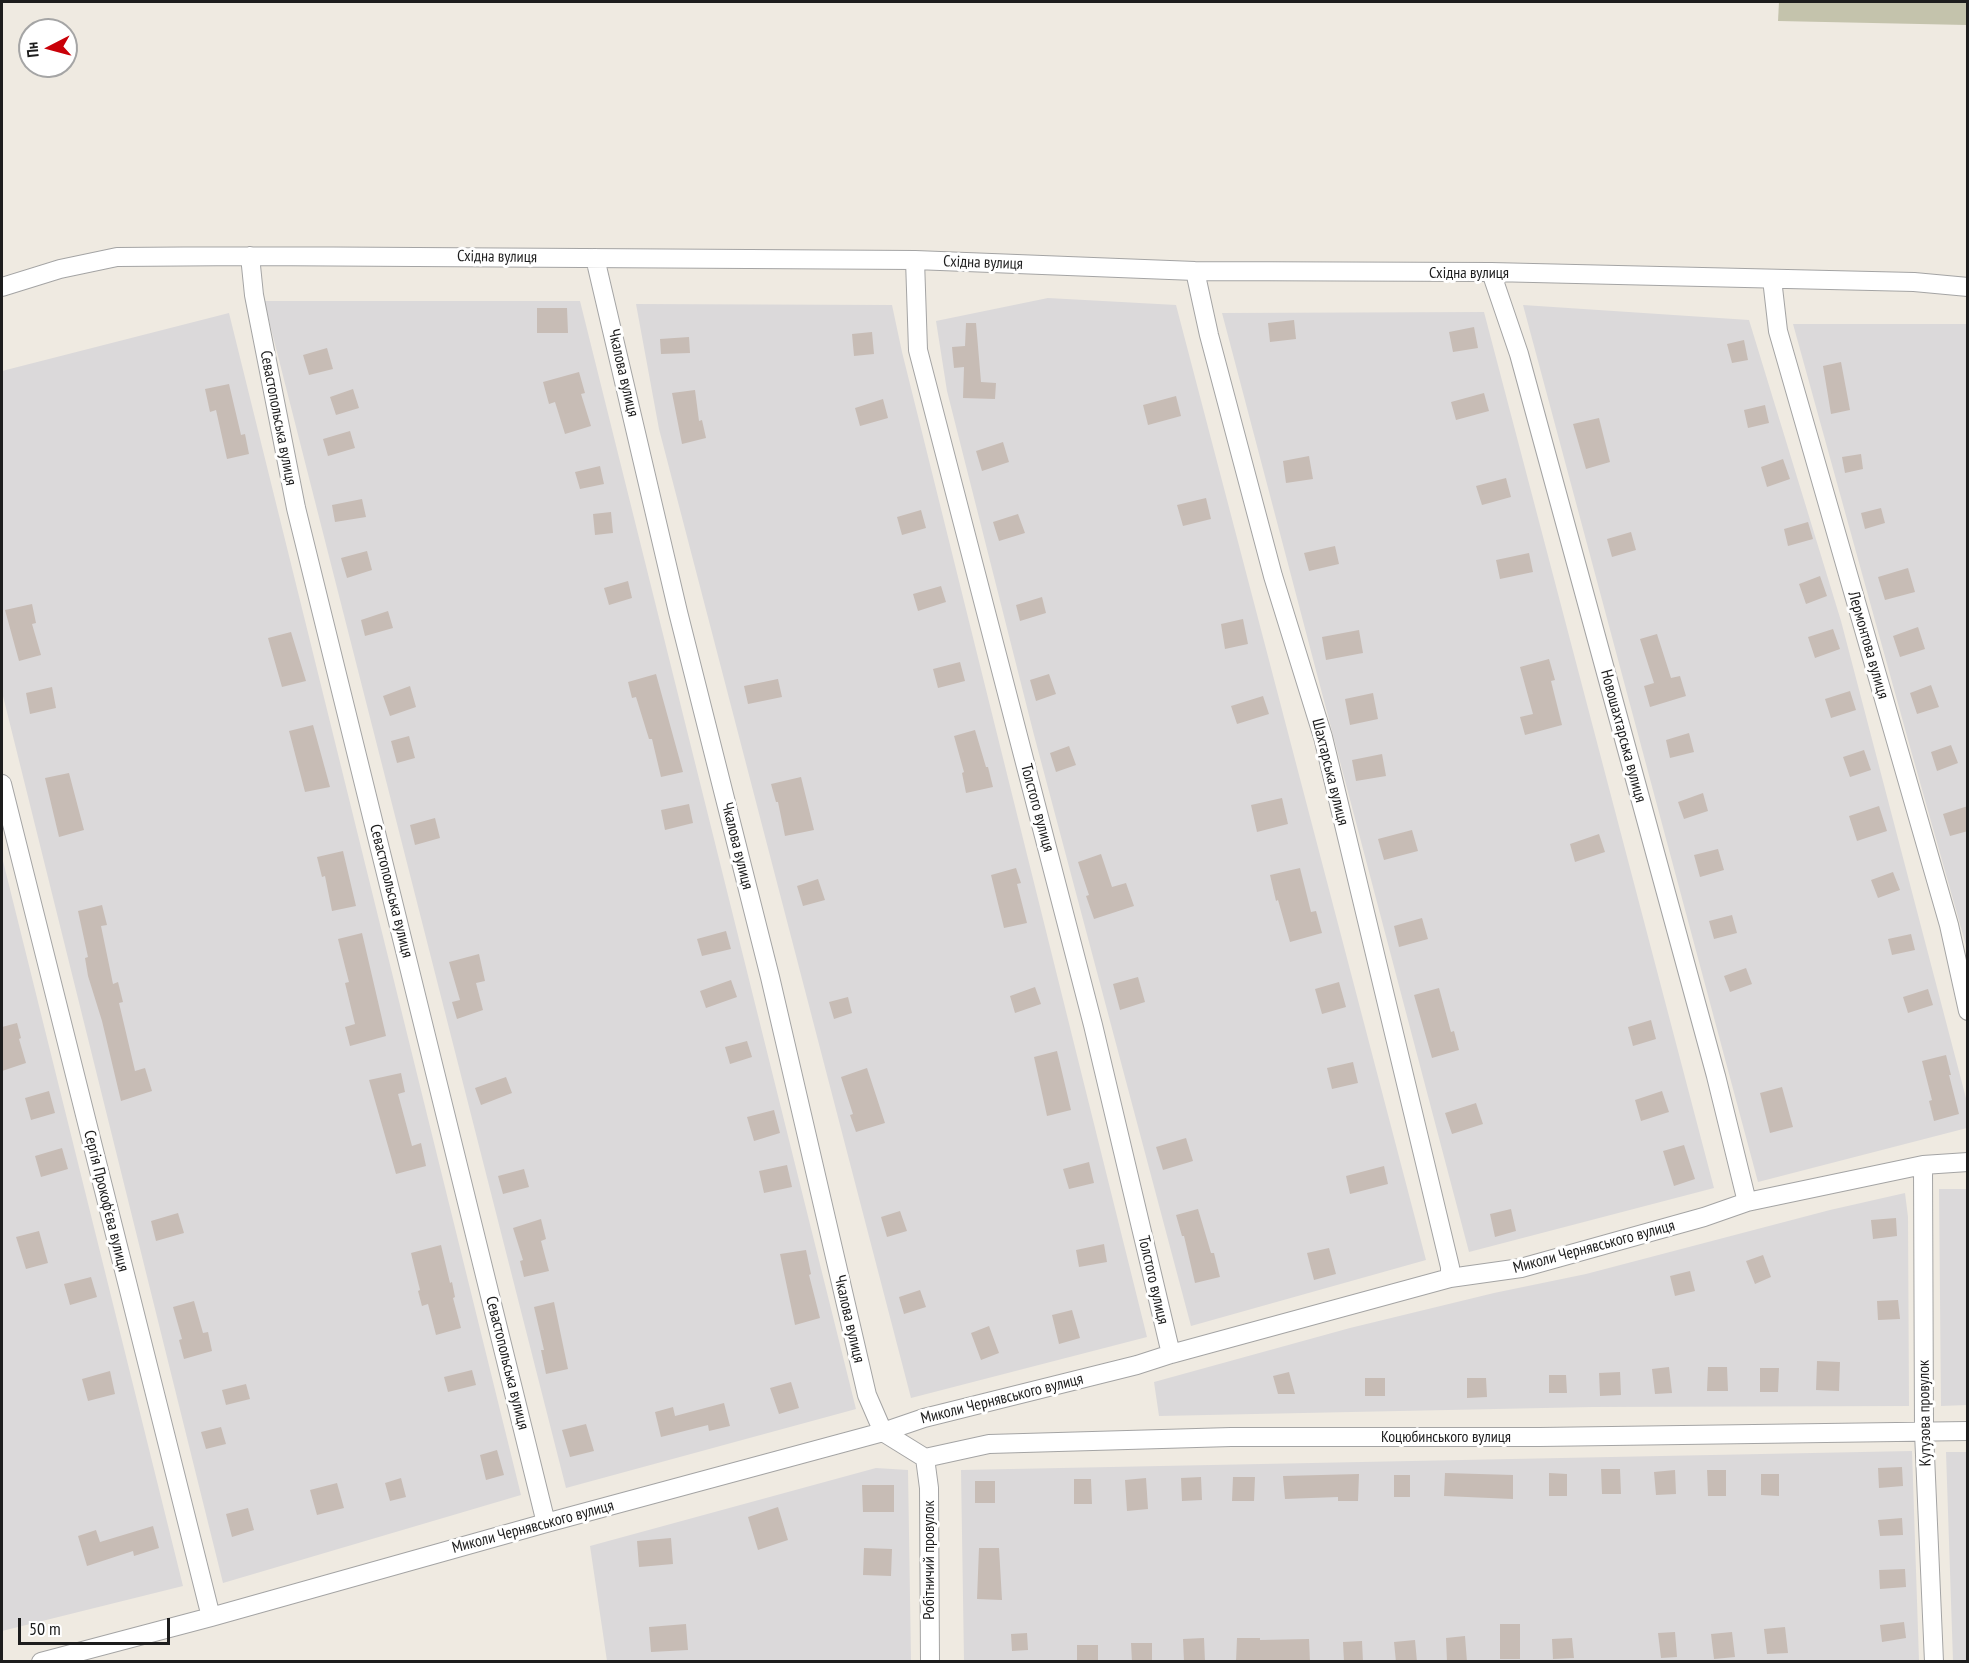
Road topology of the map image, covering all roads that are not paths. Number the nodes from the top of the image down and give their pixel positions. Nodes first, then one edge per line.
1 (250, 256) junction
2 (595, 258) junction
3 (915, 260) junction
4 (1195, 271) junction
5 (1491, 272) junction
6 (1772, 279) junction
7 (2, 287) edge
8 (1968, 287) edge
9 (2, 784) edge
10 (1968, 1011) edge
11 (1968, 1162) edge
12 (1923, 1165) junction
13 (1747, 1202) junction
14 (1450, 1278) junction
15 (1171, 1354) junction
16 (1968, 1431) edge
17 (883, 1432) junction
18 (1924, 1432) junction
19 (925, 1458) junction
20 (546, 1523) junction
21 (211, 1617) junction
22 (41, 1662) edge
23 (930, 1662) edge
24 (1934, 1662) edge

1 - 2 street, Східна вулиця
1 - 7 street, Східна вулиця
1 - 20 street, Севастопольська вулиця
2 - 3 street, Східна вулиця
2 - 17 street, Чкалова вулиця
3 - 4 street, Східна вулиця
3 - 15 street, Толстого вулиця
4 - 5 street, Східна вулиця
4 - 14 street, Шахтарська вулиця
5 - 6 street, Східна вулиця
5 - 13 street, Новошахтарська вулиця
6 - 8 street, Східна вулиця
6 - 10 street, Лермонтова вулиця
9 - 21 street, Сергія Прокоф'єва вулиця
11 - 12 street, Миколи Чернявського вулиця
12 - 13 street, Миколи Чернявського вулиця
12 - 18 street, Кутузова провулок
13 - 14 street, Миколи Чернявського вулиця
14 - 15 street, Миколи Чернявського вулиця
15 - 17 street, Миколи Чернявського вулиця
16 - 18 street, Коцюбинського вулиця
17 - 19 street
17 - 20 street, Миколи Чернявського вулиця
18 - 19 street, Коцюбинського вулиця
18 - 24 street, Кутузова провулок
19 - 23 street, Робітничий провулок
20 - 21 street, Миколи Чернявського вулиця
21 - 22 street, Миколи Чернявського вулиця

